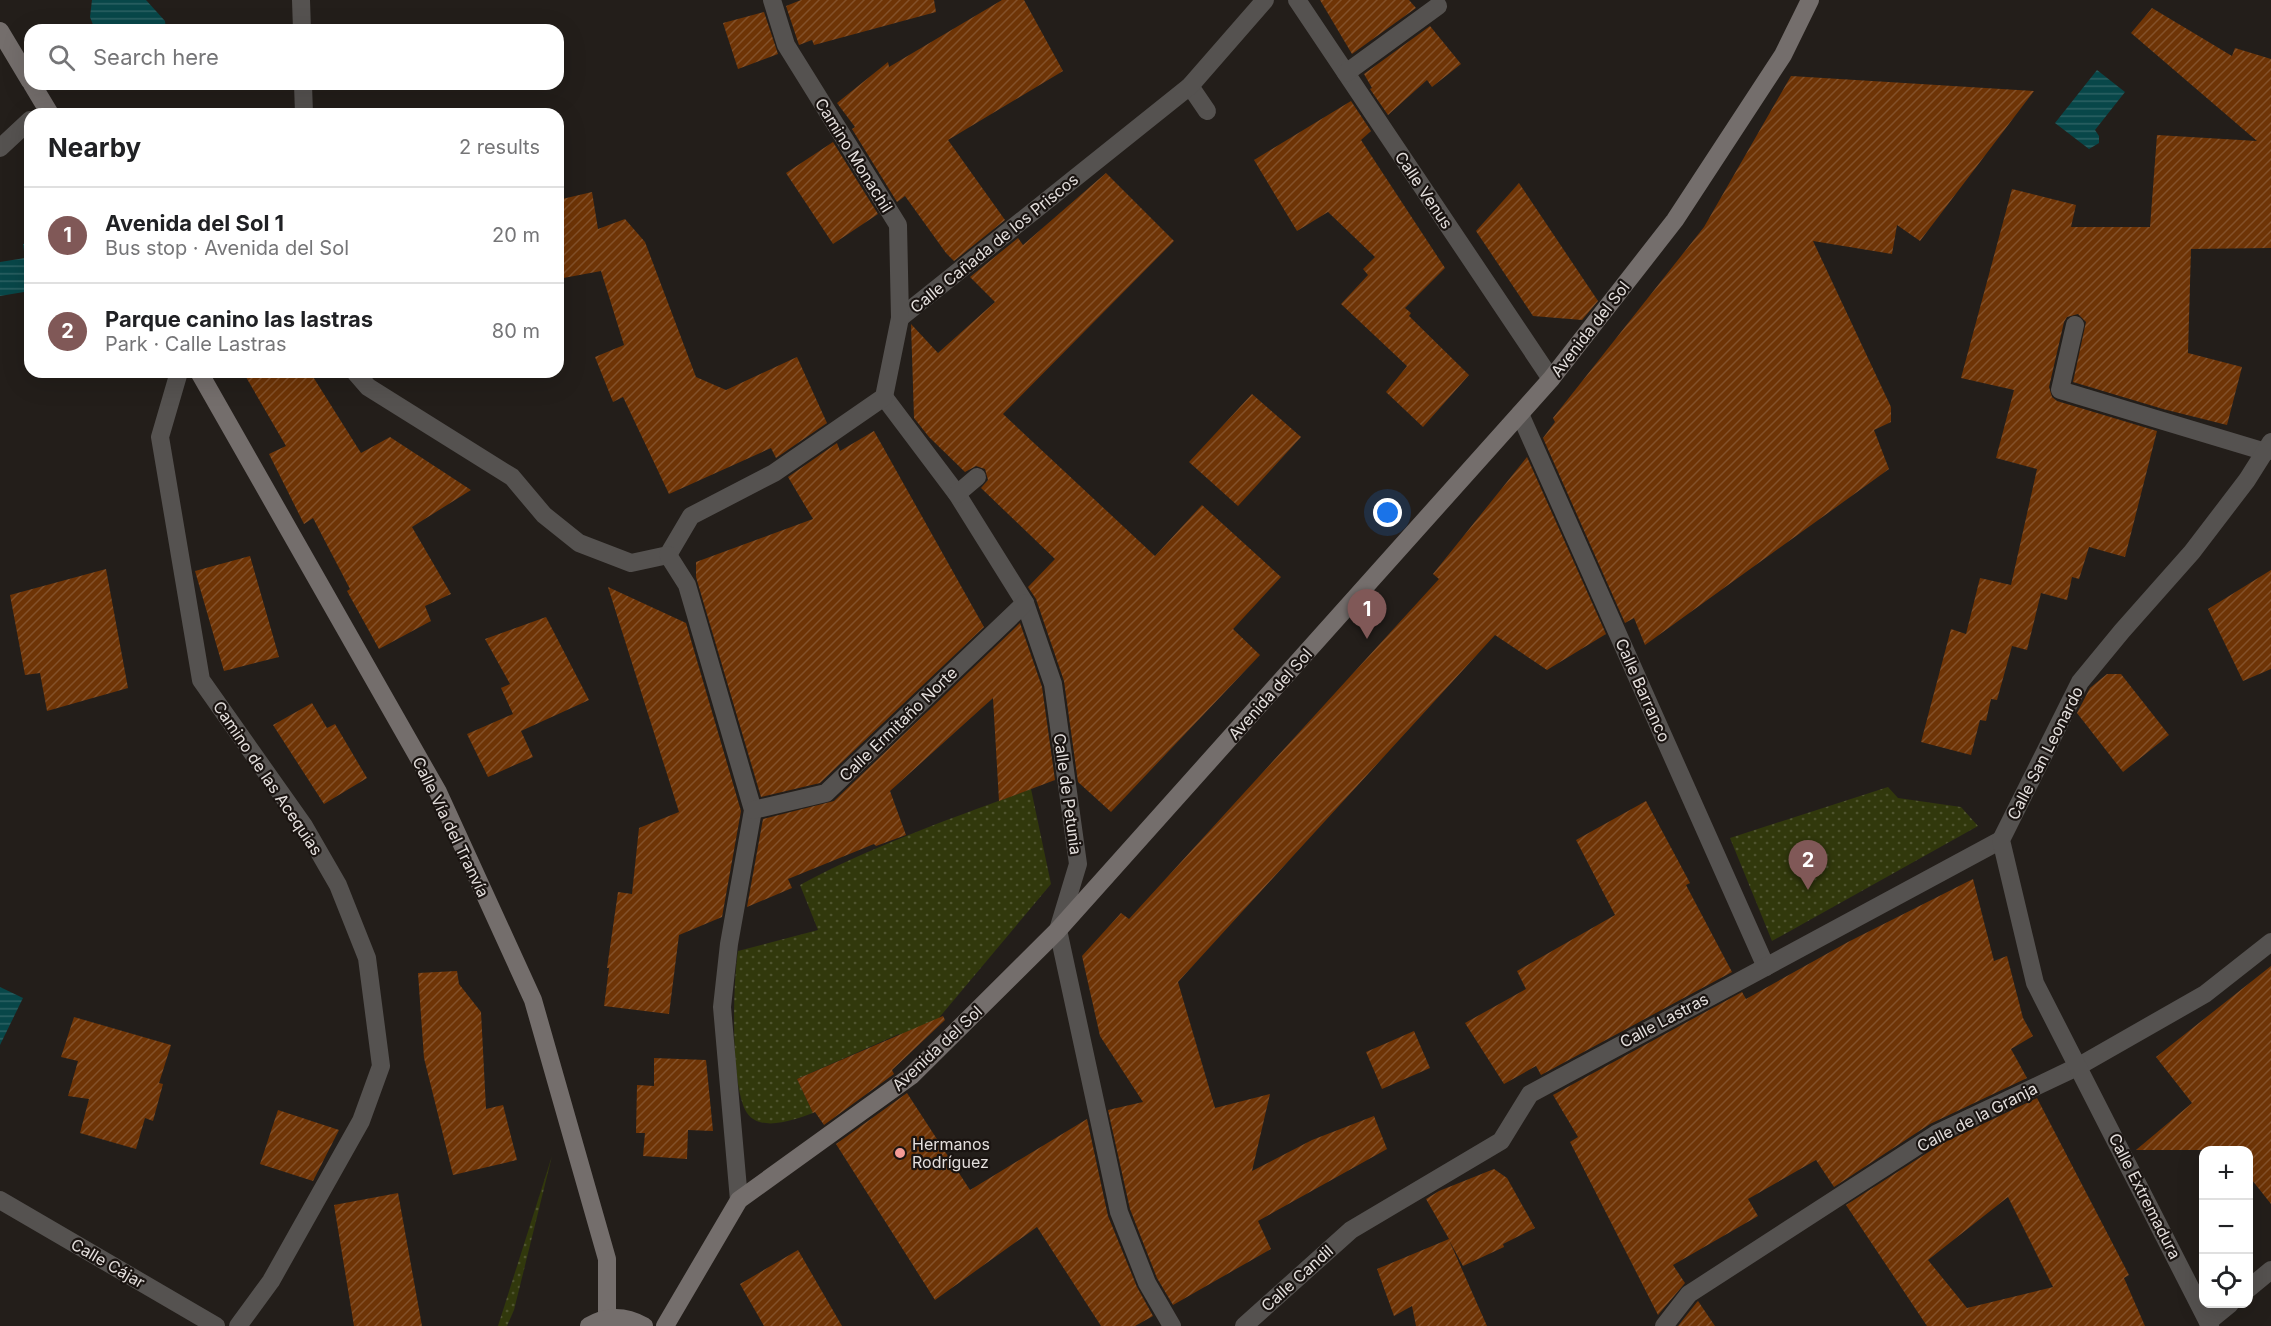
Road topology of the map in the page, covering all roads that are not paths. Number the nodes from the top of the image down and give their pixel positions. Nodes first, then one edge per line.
1 (301, 0) edge
2 (772, 0) edge
3 (1264, 0) edge
4 (1297, 0) edge
5 (1810, 0) edge
6 (1438, 6) dead end
7 (302, 24) edge
8 (0, 31) edge
9 (24, 71) edge
10 (1346, 72) junction
11 (1190, 86) junction
12 (34, 90) edge
13 (303, 90) edge
14 (43, 108) edge
15 (304, 108) edge
16 (1207, 111) dead end
17 (24, 126) edge
18 (0, 148) edge
19 (900, 318) junction
20 (2074, 325) dead end
21 (177, 378) edge
22 (202, 378) edge
23 (360, 378) edge
24 (1551, 380) junction
25 (884, 397) junction
26 (1520, 414) junction
27 (2268, 447) edge
28 (977, 477) dead end
29 (957, 494) junction
30 (668, 555) junction
31 (1025, 603) junction
32 (753, 810) junction
33 (2001, 840) junction
34 (1058, 930) junction
35 (2271, 942) edge
36 (1766, 967) junction
37 (2079, 1066) junction
38 (0, 1200) edge
39 (740, 1200) junction
40 (1351, 1230) joint
41 (2271, 1270) edge
42 (2253, 1285) edge
43 (2226, 1308) edge
44 (607, 1318) junction
45 (2209, 1324) edge
46 (216, 1326) edge
47 (238, 1326) edge
48 (589, 1326) edge
49 (644, 1326) edge
50 (665, 1326) edge
51 (1172, 1326) edge
52 (1244, 1326) edge
53 (1664, 1326) edge

1 - 7 street
2 - 19 street, Camino Monachil
3 - 11 street, Calle Cañada de los Priscos
4 - 10 street, Calle Venus
5 - 24 street, Avenida del Sol
6 - 10 street
8 - 9 street
10 - 24 street, Calle Venus
11 - 16 street
11 - 19 street, Calle Cañada de los Priscos
12 - 14 street
13 - 15 street
17 - 18 street
19 - 25 street, Calle Cañada de los Priscos
20 - 27 street, Calle San Leonardo
21 - 47 street, Camino de las Acequias
22 - 44 street, Calle Vía del Tranvía
23 - 30 street
24 - 26 street, Avenida del Sol
25 - 29 street, Calle de Petunia
25 - 30 street
26 - 34 street, Avenida del Sol
26 - 36 street, Calle Barranco
27 - 33 street, Calle San Leonardo
28 - 29 street
29 - 31 street, Calle de Petunia
30 - 32 street
31 - 32 street, Calle Ermitaño Norte
31 - 34 street, Calle de Petunia
32 - 39 street
33 - 36 street, Calle Lastras
33 - 37 street, Calle San Leonardo
34 - 39 street, Avenida del Sol
34 - 51 street, Calle de Petunia
35 - 37 street, Calle de la Granja
36 - 40 street, Calle Lastras
37 - 45 street, Calle Extremadura
37 - 53 street, Calle de la Granja
38 - 46 street, Calle Cájar
39 - 50 street, Avenida del Sol
40 - 52 street, Calle Candil
41 - 42 street
43 - 45 street
44 - 48 street
44 - 49 street

